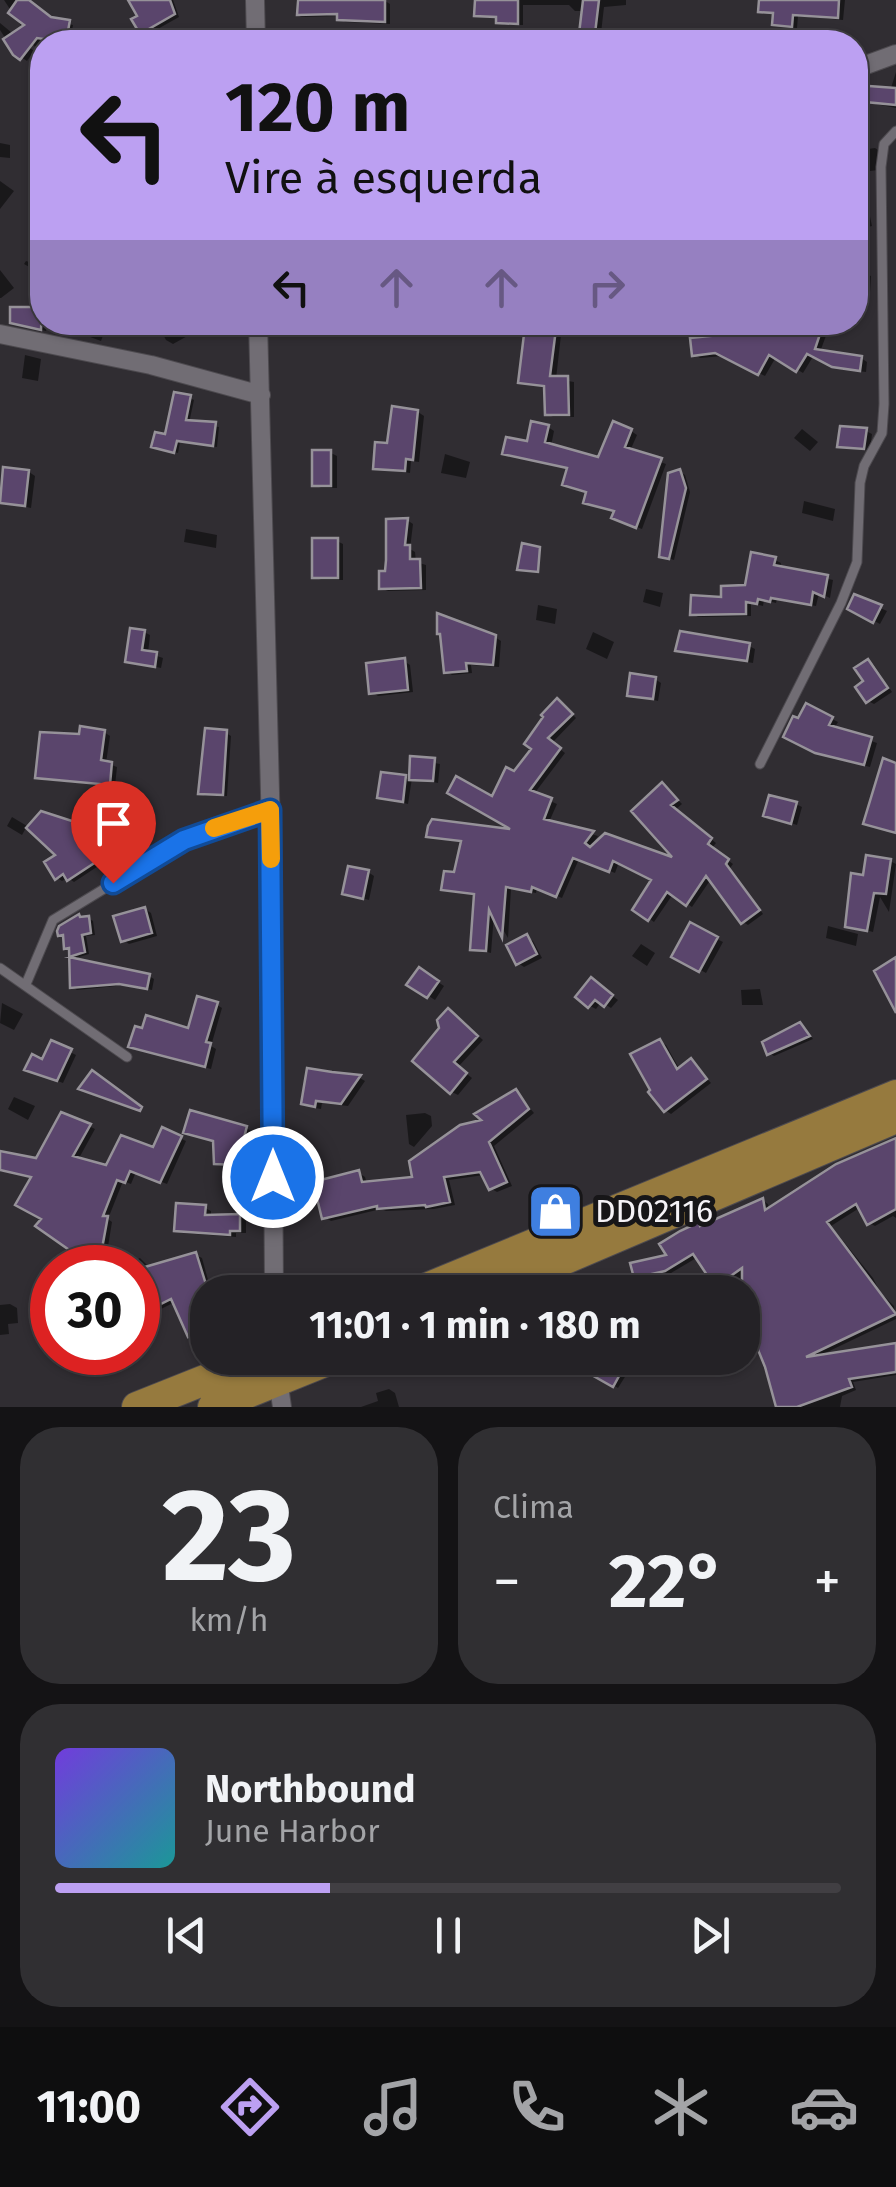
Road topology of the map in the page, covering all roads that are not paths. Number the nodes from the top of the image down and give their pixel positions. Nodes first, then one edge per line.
1 (256, 0) edge
2 (256, 30) edge
3 (896, 54) edge
4 (868, 64) edge
5 (896, 130) edge
6 (0, 334) edge
7 (258, 335) edge
8 (260, 396) junction
9 (760, 764) dead end
10 (270, 810) junction
11 (0, 968) edge
12 (26, 984) junction
13 (127, 1057) dead end
14 (896, 1094) edge
15 (896, 1118) edge
16 (274, 1275) edge
17 (459, 1275) edge
18 (528, 1275) edge
19 (274, 1376) edge
20 (138, 1407) edge
21 (213, 1407) edge

1 - 2 street
3 - 4 street
5 - 9 lane
6 - 8 street
7 - 8 street
8 - 10 street
10 - 12 lane
10 - 16 street
11 - 12 lane
12 - 13 lane
14 - 17 highway
15 - 18 highway
19 - 20 highway
19 - 21 highway

